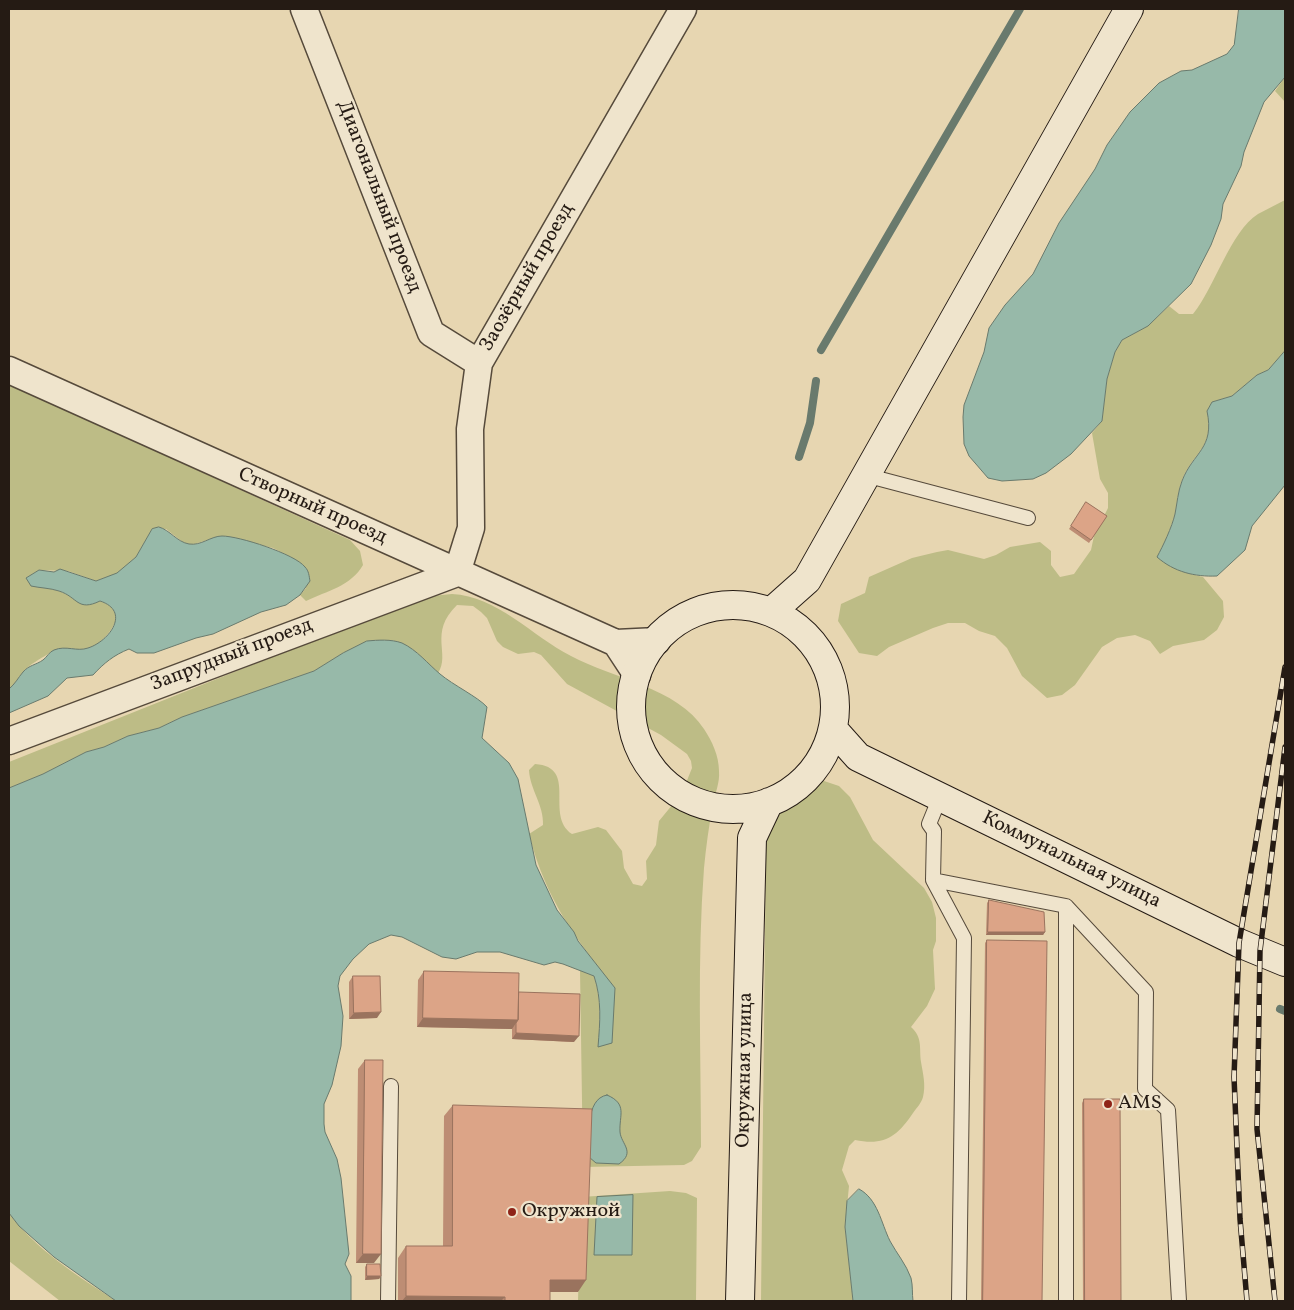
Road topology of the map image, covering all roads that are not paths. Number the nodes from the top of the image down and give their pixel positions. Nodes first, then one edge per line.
1 (304, 9) edge
2 (683, 9) edge
3 (1129, 9) edge
4 (479, 363) junction
5 (9, 370) edge
6 (865, 475) junction
7 (1028, 518) dead end
8 (456, 573) junction
9 (807, 580) junction
10 (771, 612) junction
11 (801, 630) junction
12 (657, 641) junction
13 (616, 643) junction
14 (637, 675) junction
15 (833, 729) junction
16 (9, 741) edge
17 (858, 757) junction
18 (818, 763) junction
19 (940, 797) junction
20 (769, 802) junction
21 (733, 808) junction
22 (752, 838) junction
23 (933, 880) junction
24 (1066, 906) junction
25 (1285, 962) edge
26 (391, 1086) dead end
27 (388, 1301) edge
28 (740, 1301) edge
29 (959, 1301) edge
30 (1066, 1301) edge
31 (1179, 1301) edge

1 - 4 street, Диагональный проезд
2 - 4 street, Заозёрный проезд
3 - 6 main road
4 - 8 street, Заозёрный проезд
5 - 8 street, Створный проезд
6 - 7 lane
6 - 9 main road
8 - 13 street, Створный проезд
8 - 16 street, Запрудный проезд
9 - 10 main road
9 - 11 main road
10 - 11 main road
10 - 12 main road
11 - 15 main road
12 - 13 street
12 - 14 main road
13 - 14 street
14 - 21 main road
15 - 17 main road
15 - 18 main road
17 - 18 main road
17 - 19 main road, Коммунальная улица
18 - 20 main road
19 - 23 lane
19 - 25 main road, Коммунальная улица
20 - 21 main road
20 - 22 main road
21 - 22 main road
22 - 28 main road, Окружная улица
23 - 24 lane
23 - 29 lane
24 - 30 lane
24 - 31 lane
26 - 27 lane

